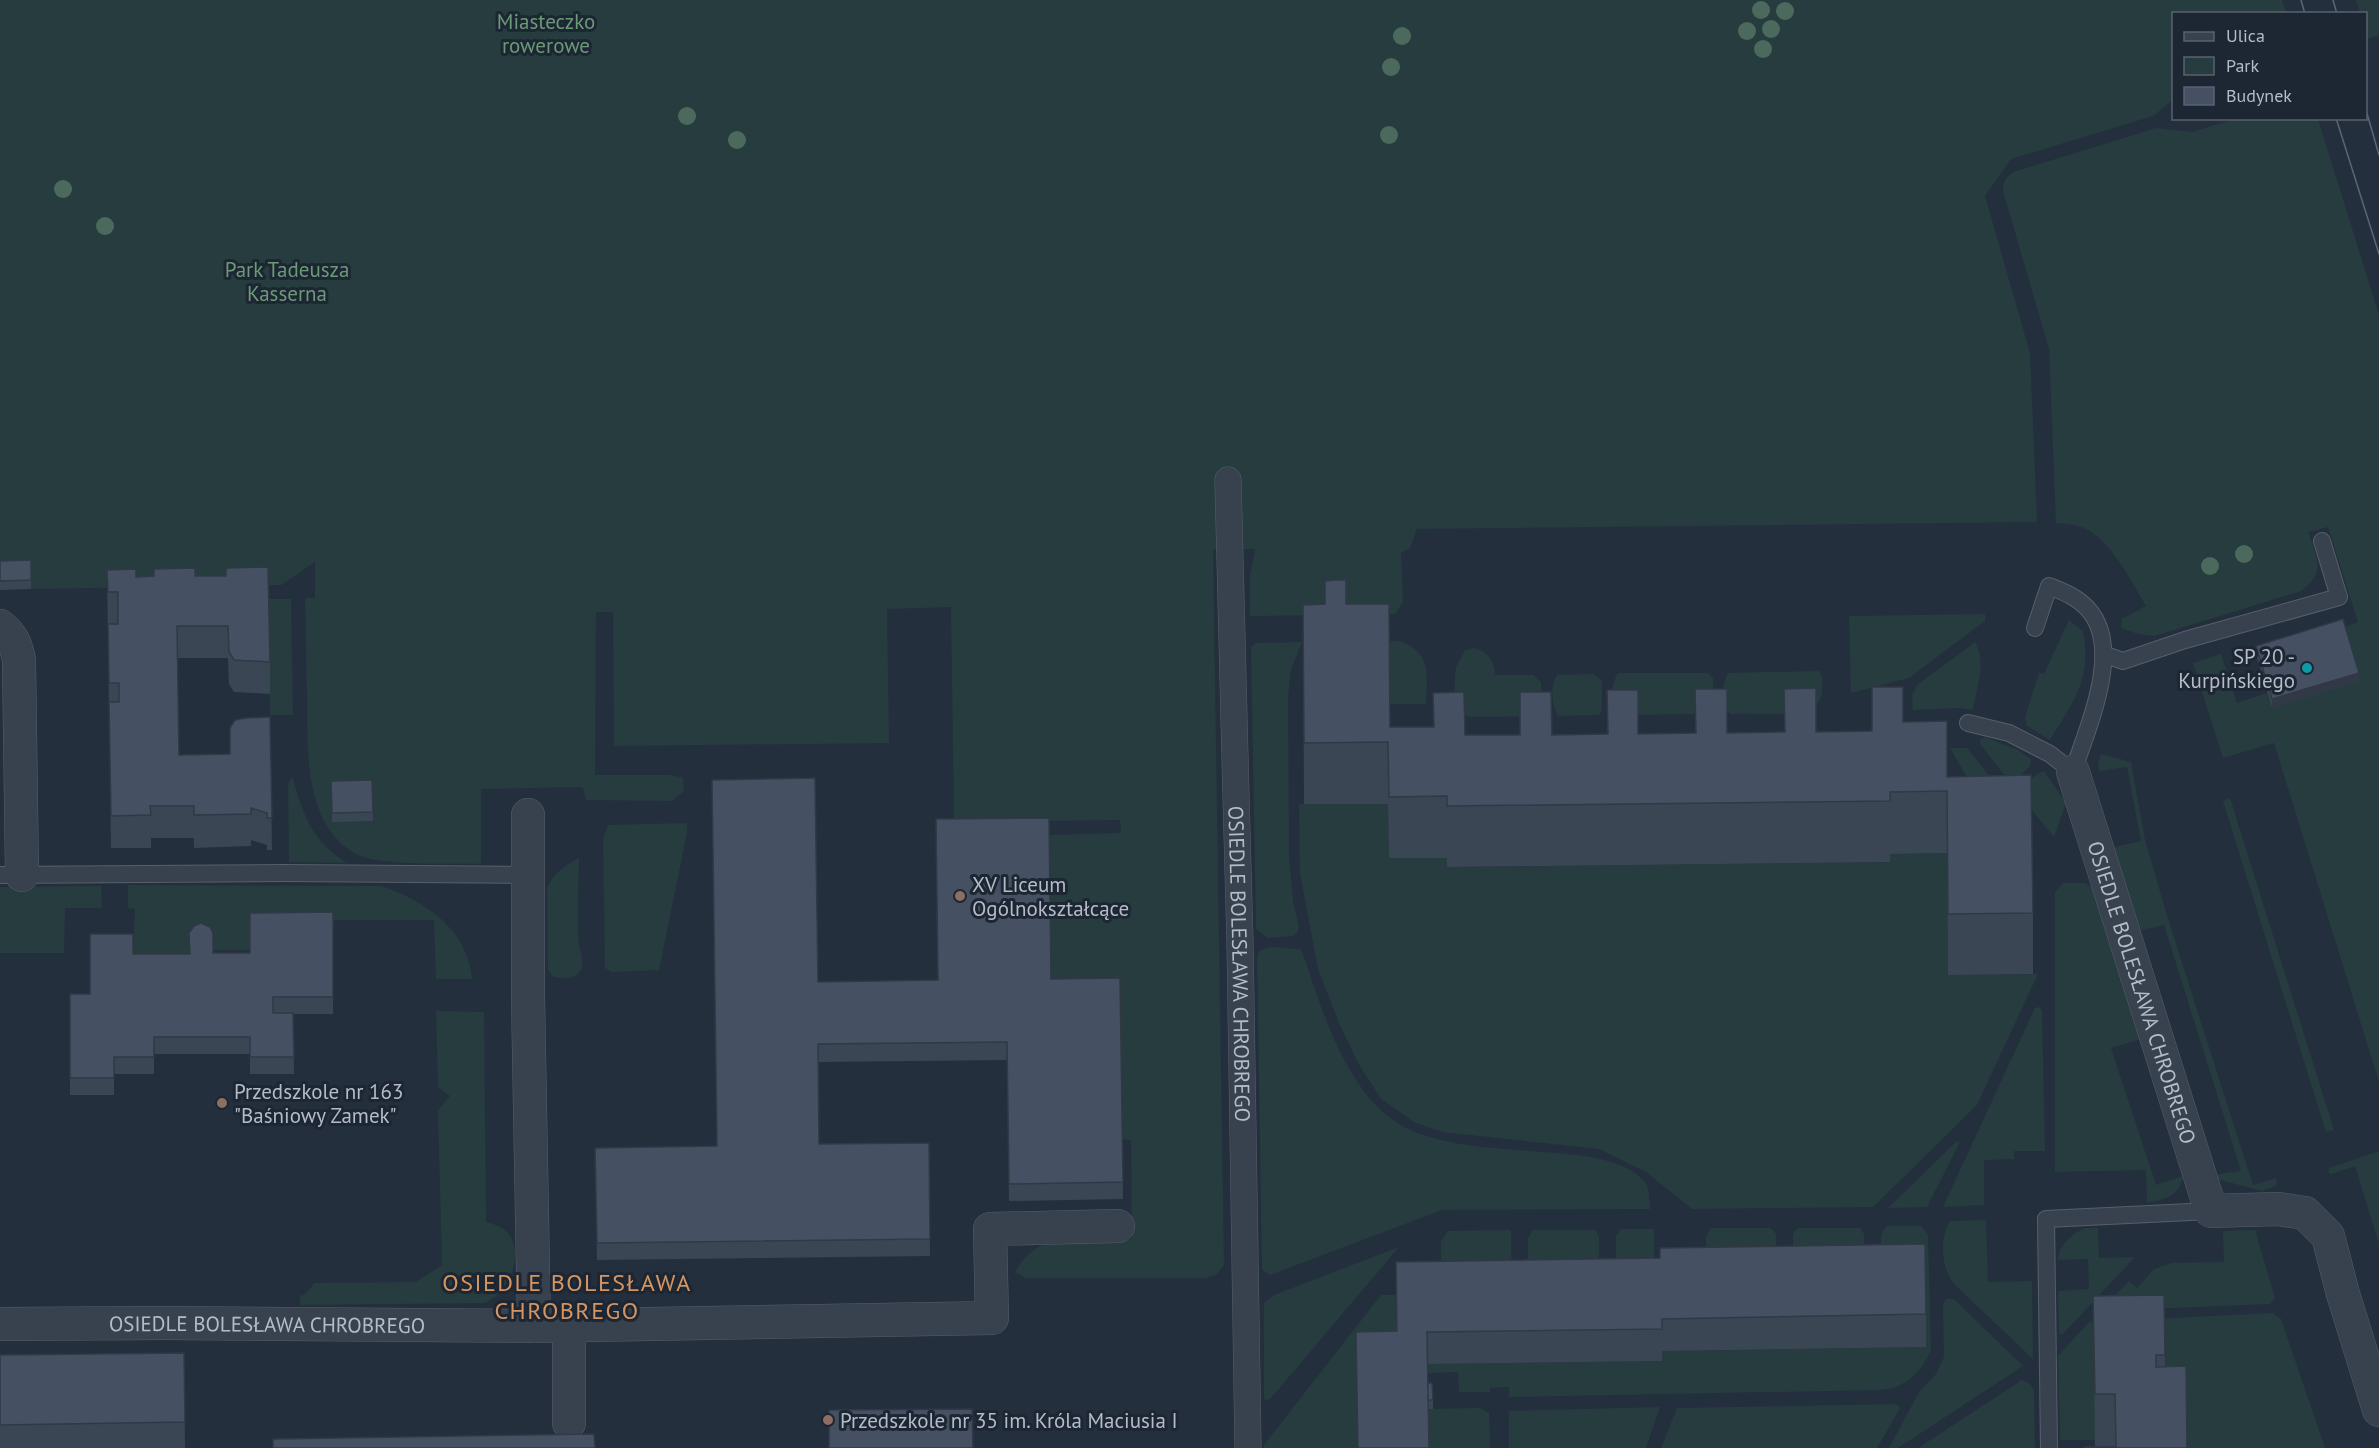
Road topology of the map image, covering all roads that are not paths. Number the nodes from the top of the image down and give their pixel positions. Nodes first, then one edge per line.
1 (1228, 480) dead end
2 (2322, 541) dead end
3 (0, 626) edge
4 (2035, 628) dead end
5 (2103, 654) junction
6 (1968, 723) dead end
7 (2073, 772) junction
8 (528, 815) dead end
9 (11, 874) edge
10 (528, 875) junction
11 (2211, 1211) junction
12 (1118, 1226) dead end
13 (0, 1324) edge
14 (534, 1326) junction
15 (568, 1326) junction
16 (2379, 1410) edge
17 (569, 1424) dead end
18 (1248, 1448) edge
19 (2049, 1448) edge

1 - 18 street, OSIEDLE BOLESŁAWA CHROBREGO
2 - 5 lane
3 - 9 street
4 - 5 lane
5 - 7 lane
6 - 7 lane
7 - 11 street, OSIEDLE BOLESŁAWA CHROBREGO
8 - 10 street
9 - 10 lane
10 - 14 street
11 - 16 street
11 - 19 lane
12 - 15 street, OSIEDLE BOLESŁAWA CHROBREGO
13 - 14 street, OSIEDLE BOLESŁAWA CHROBREGO
14 - 15 street, OSIEDLE BOLESŁAWA CHROBREGO
15 - 17 street

